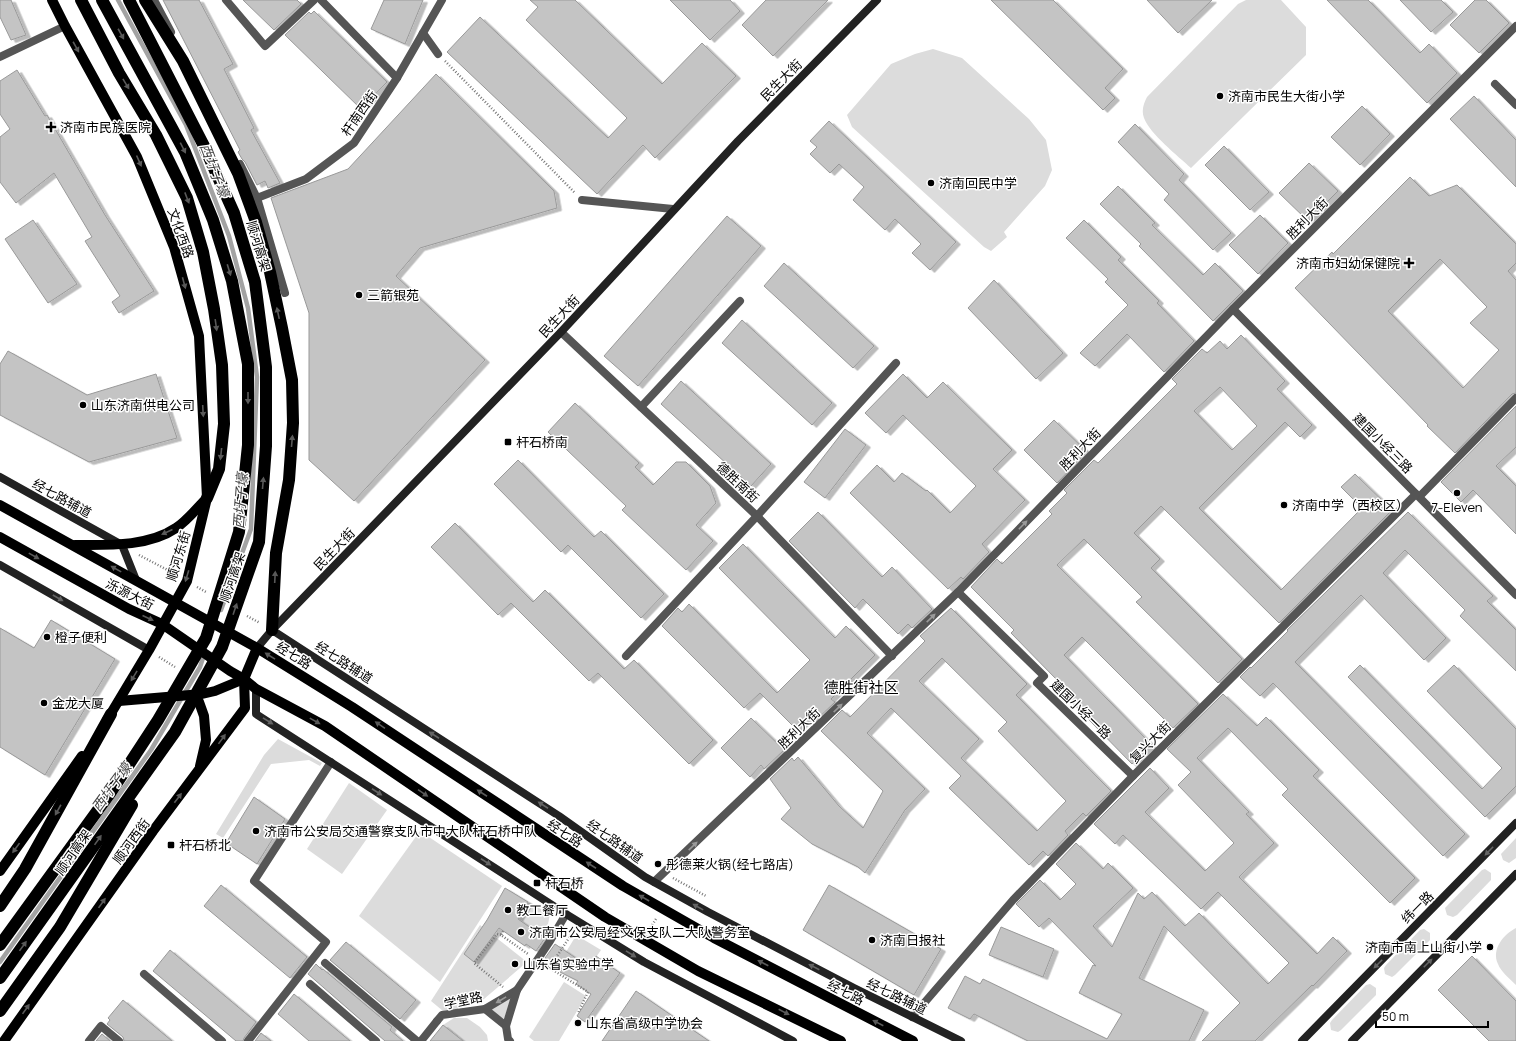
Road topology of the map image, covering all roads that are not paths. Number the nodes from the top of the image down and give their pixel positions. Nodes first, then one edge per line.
1 (52, 0) edge
2 (81, 0) edge
3 (102, 0) edge
4 (129, 0) edge
5 (145, 0) edge
6 (154, 0) edge
7 (226, 0) edge
8 (314, 0) edge
9 (321, 0) edge
10 (442, 0) edge
11 (877, 0) edge
12 (65, 26) junction
13 (1516, 26) edge
14 (423, 33) junction
15 (438, 54) road end
16 (0, 57) edge
17 (397, 78) junction
18 (1495, 84) dead end
19 (1516, 105) edge
20 (257, 198) junction
21 (582, 200) road end
22 (673, 209) junction
23 (285, 293) dead end
24 (740, 301) dead end
25 (1233, 309) junction
26 (561, 332) junction
27 (896, 363) dead end
28 (1516, 398) edge
29 (641, 407) junction
30 (0, 477) edge
31 (1418, 495) junction
32 (207, 498) junction
33 (0, 505) edge
34 (757, 516) junction
35 (0, 537) edge
36 (73, 545) junction
37 (122, 545) junction
38 (0, 565) edge
39 (136, 580) junction
40 (958, 592) junction
41 (1516, 595) edge
42 (175, 601) junction
43 (162, 624) junction
44 (272, 630) junction
45 (257, 648) junction
46 (149, 650) junction
47 (626, 656) dead end
48 (892, 656) junction
49 (244, 679) junction
50 (256, 689) junction
51 (192, 695) junction
52 (119, 701) junction
53 (111, 714) junction
54 (175, 732) junction
55 (331, 762) junction
56 (199, 771) junction
57 (1133, 776) junction
58 (1516, 823) edge
59 (0, 870) edge
60 (1516, 874) edge
61 (654, 882) junction
62 (0, 906) edge
63 (566, 914) junction
64 (0, 945) edge
65 (325, 963) dead end
66 (144, 974) dead end
67 (0, 978) edge
68 (310, 984) dead end
69 (514, 992) junction
70 (485, 1009) junction
71 (0, 1011) edge
72 (912, 1017) junction
73 (506, 1026) junction
74 (4, 1041) edge
75 (89, 1041) edge
76 (119, 1041) edge
77 (222, 1041) edge
78 (248, 1041) edge
79 (376, 1041) edge
80 (417, 1041) edge
81 (421, 1041) edge
82 (510, 1041) edge
83 (793, 1041) edge
84 (841, 1041) edge
85 (913, 1041) edge
86 (961, 1041) edge
87 (1302, 1041) edge
88 (1352, 1041) edge

1 - 12 main road, 文化西路
2 -> 32 highway
3 -> 64 highway, 顺河高架
54 -> 4 highway, 顺河高架
44 -> 5 highway
6 - 20 street
7 - 8 street
9 - 17 street
10 - 14 street, 杆南西街
11 - 22 street, 民生大街
12 - 16 street
12 -> 32 main road, 文化西路
13 - 25 street, 胜利大街
14 - 15 street
14 - 17 street, 杆南西街
17 - 20 street, 杆南西街
18 - 19 street
20 - 23 street
21 - 22 street
22 - 26 street, 民生大街
24 - 29 street
25 - 31 street, 建国小经三路
40 -> 25 street, 胜利大街
26 - 29 street, 德胜南街
26 - 44 street, 民生大街
27 - 34 street
28 - 31 street, 复兴大街
29 - 34 street, 德胜南街
30 - 37 street, 经七路辅道
31 - 41 street, 建国小经三路
31 - 57 street, 复兴大街
32 -> 37 main road
32 -> 42 main road, 顺河东街
33 - 36 main road, 泺源大街
34 - 47 street
34 - 48 street, 德胜南街
35 -> 43 main road, 泺源大街
36 - 37 main road
39 -> 36 main road, 泺源大街
37 - 39 street
38 -> 46 street
39 - 42 main road, 泺源大街
48 -> 40 street, 胜利大街
40 - 57 street, 建国小经一路
42 - 43 main road, 顺河东街
42 - 45 main road, 经七路
43 - 46 main road, 顺河东街
43 - 49 main road, 泺源大街
44 - 45 street, 民生大街
61 -> 44 street, 经七路辅道
45 - 49 main road, 顺河西街
85 -> 45 main road, 经七路
46 -> 52 main road, 顺河东街
61 -> 48 street, 胜利大街
49 - 50 main road
49 - 51 main road
56 -> 49 main road, 顺河西街
50 -> 55 street
50 -> 84 main road
51 - 52 main road
51 - 56 main road
52 - 53 main road, 顺河东街
53 -> 59 main road, 顺河东街
53 -> 62 highway
67 -> 54 highway, 顺河高架
54 - 71 highway
55 -> 63 street
55 - 78 street
74 -> 56 main road, 顺河西街
57 - 72 street, 复兴大街
58 -> 87 street, 纬一路
88 -> 60 street
72 -> 61 street, 经七路辅道
63 - 69 street, 学堂路
63 -> 83 street
65 - 80 street
66 - 77 street
68 - 79 street
69 -> 70 street, 学堂路
69 - 73 street, 学堂路
70 - 73 street
70 - 81 street, 学堂路
72 - 86 street, 经七路辅道
73 - 82 street
75 - 76 street

